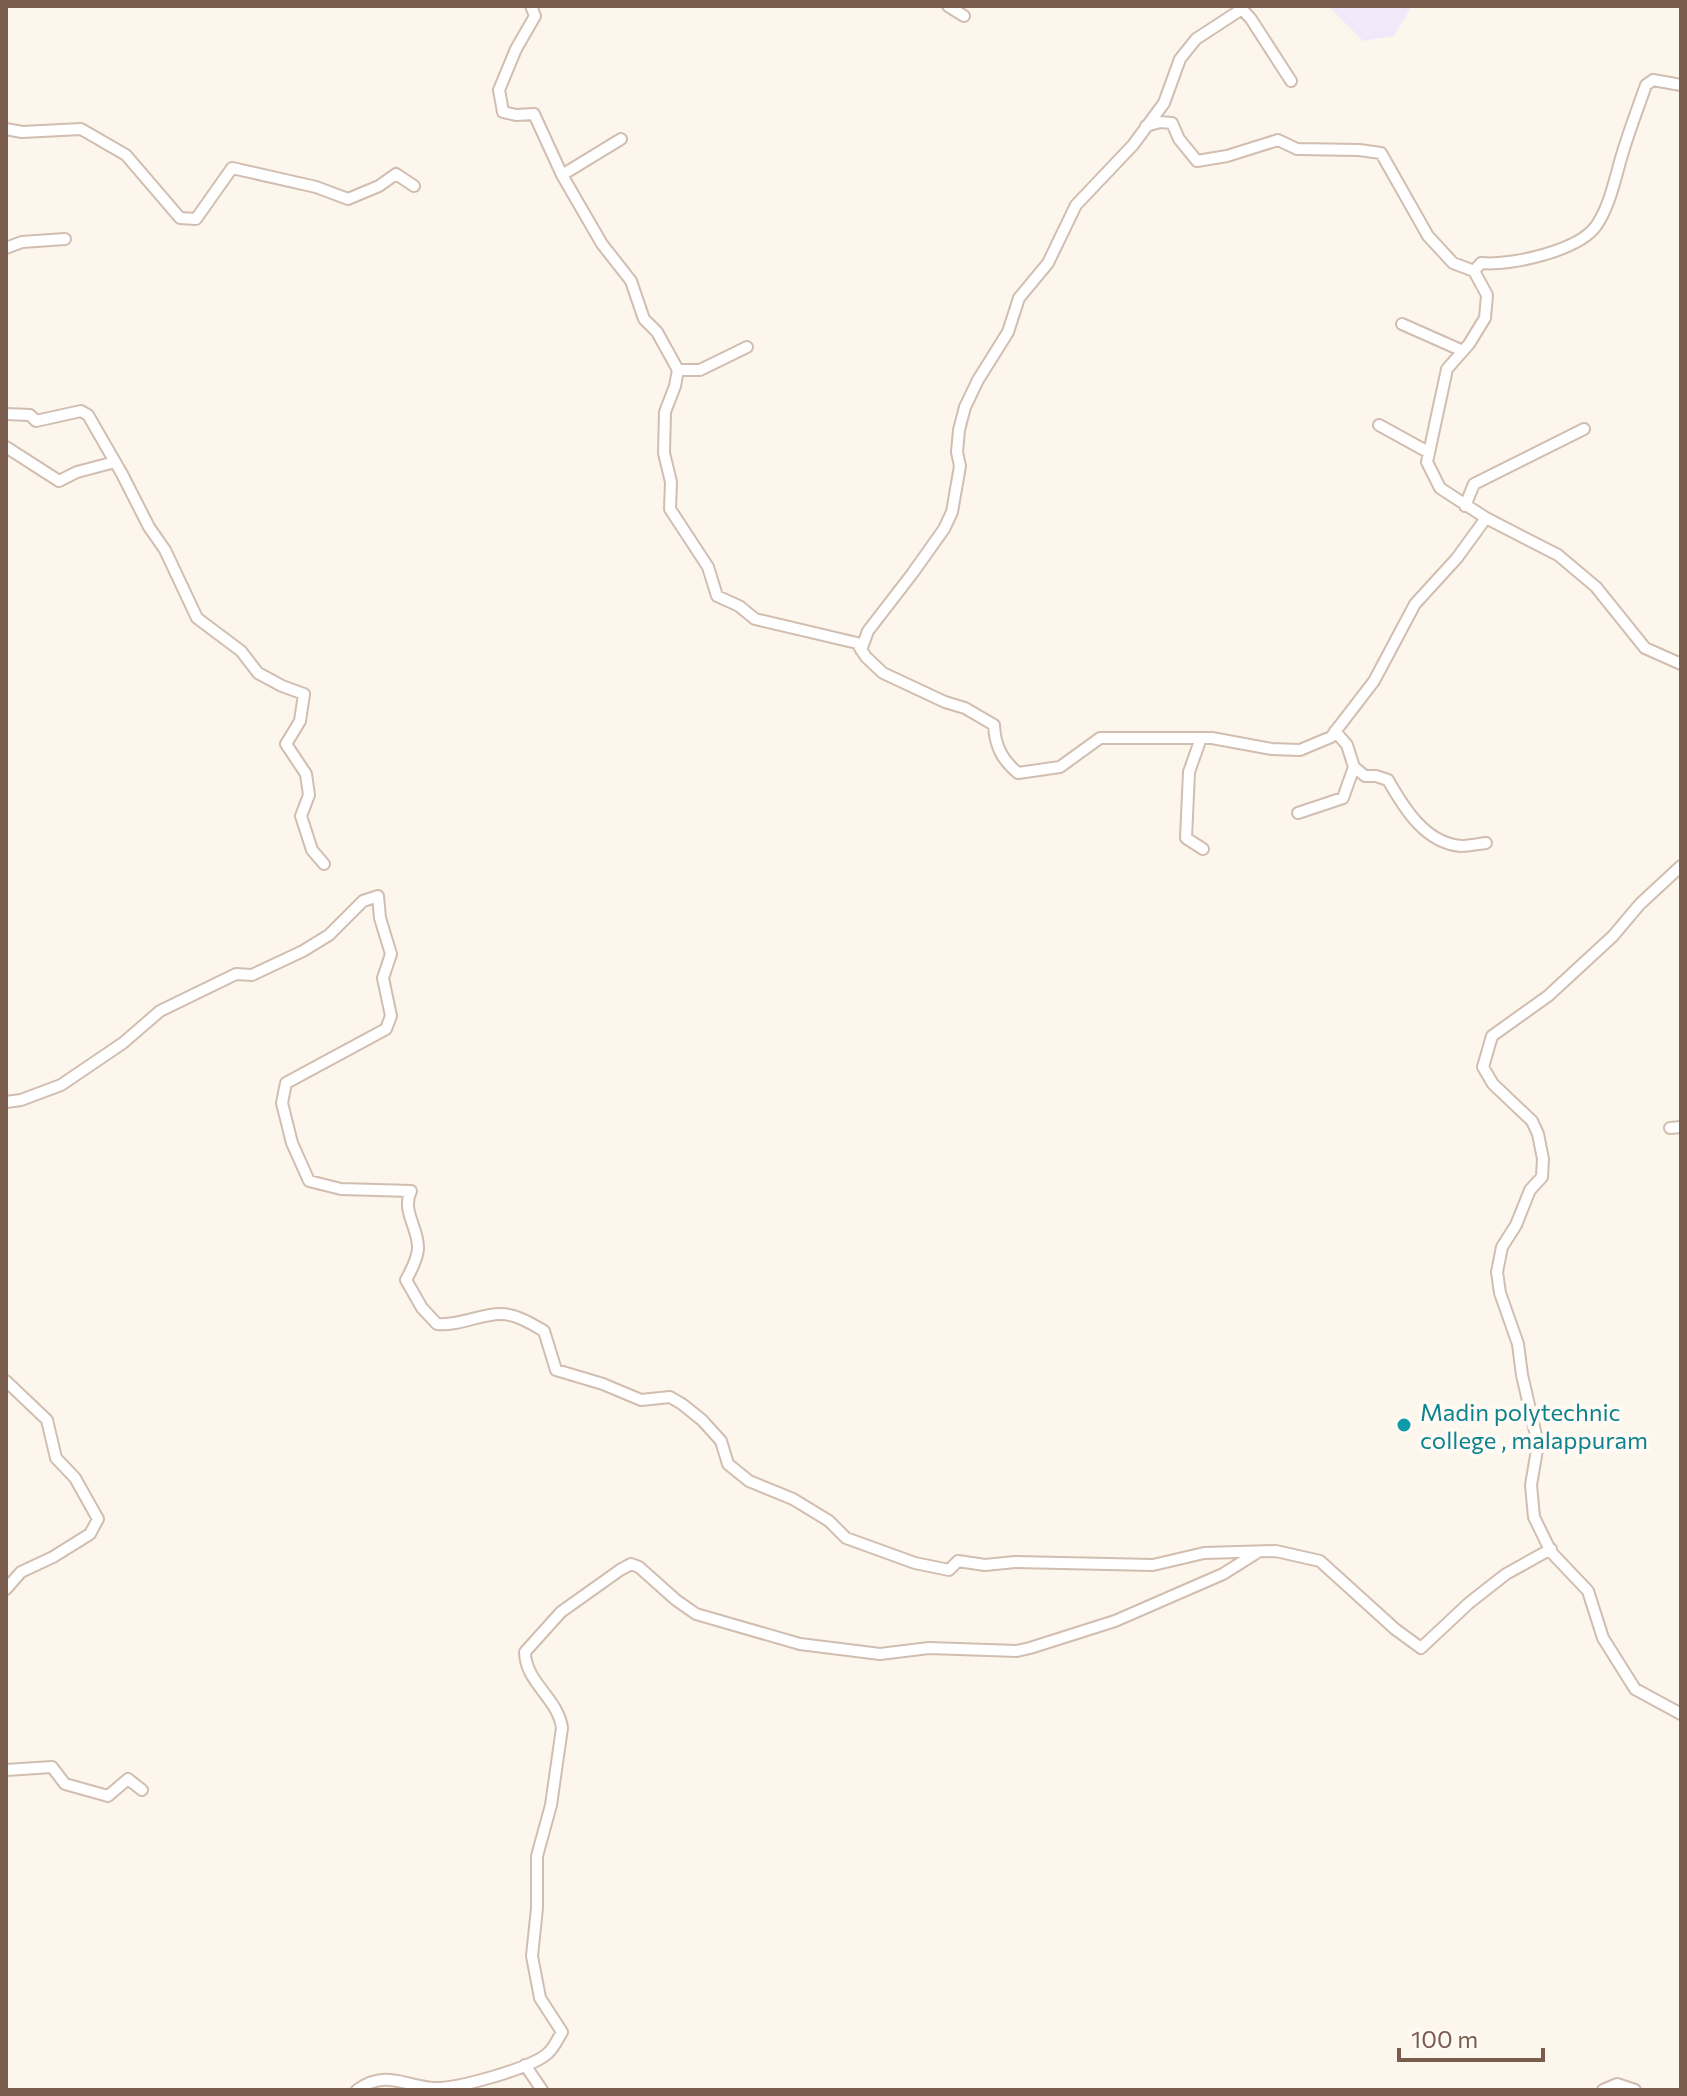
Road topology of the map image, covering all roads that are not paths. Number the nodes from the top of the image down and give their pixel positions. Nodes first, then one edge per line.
1 (531, 6) edge
2 (948, 6) edge
3 (964, 16) dead end
4 (1291, 81) dead end
5 (1681, 85) edge
6 (1146, 126) junction
7 (6, 129) edge
8 (621, 139) dead end
9 (562, 175) junction
10 (414, 186) dead end
11 (65, 239) dead end
12 (6, 248) edge
13 (1474, 271) junction
14 (1402, 324) dead end
15 (747, 347) dead end
16 (1463, 351) junction
17 (678, 370) junction
18 (6, 414) edge
19 (1379, 425) dead end
20 (1584, 429) dead end
21 (6, 447) edge
22 (1428, 452) junction
23 (115, 462) junction
24 (1465, 506) junction
25 (1486, 518) junction
26 (861, 650) junction
27 (1681, 664) edge
28 (1335, 731) junction
29 (1201, 738) junction
30 (1354, 767) junction
31 (1298, 813) dead end
32 (1486, 843) dead end
33 (1203, 849) dead end
34 (324, 864) dead end
35 (1681, 866) edge
36 (6, 1102) edge
37 (6, 1381) edge
38 (1551, 1549) junction
39 (1259, 1551) junction
40 (6, 1589) edge
41 (1681, 1714) edge
42 (6, 1770) edge
43 (142, 1790) dead end
44 (525, 2065) junction
45 (357, 2090) edge
46 (542, 2090) edge
47 (1603, 2090) edge
48 (1635, 2090) edge

1 - 9 street
2 - 3 street
4 - 6 street
5 - 13 street
6 - 13 street
6 - 26 street
7 - 10 street
8 - 9 street
9 - 17 street
11 - 12 street
13 - 16 street
14 - 16 street
15 - 17 street
16 - 22 street
17 - 26 street
18 - 23 street
19 - 22 street
20 - 24 street
21 - 23 street
22 - 24 street
23 - 34 street
24 - 25 street
25 - 27 street
25 - 28 street
26 - 29 street
28 - 29 street
28 - 30 street
29 - 33 street
30 - 31 street
30 - 32 street
35 - 38 street
36 - 39 street
37 - 40 street
38 - 39 street
38 - 41 street
39 - 44 street
42 - 43 street
44 - 45 street
44 - 46 street
47 - 48 street

